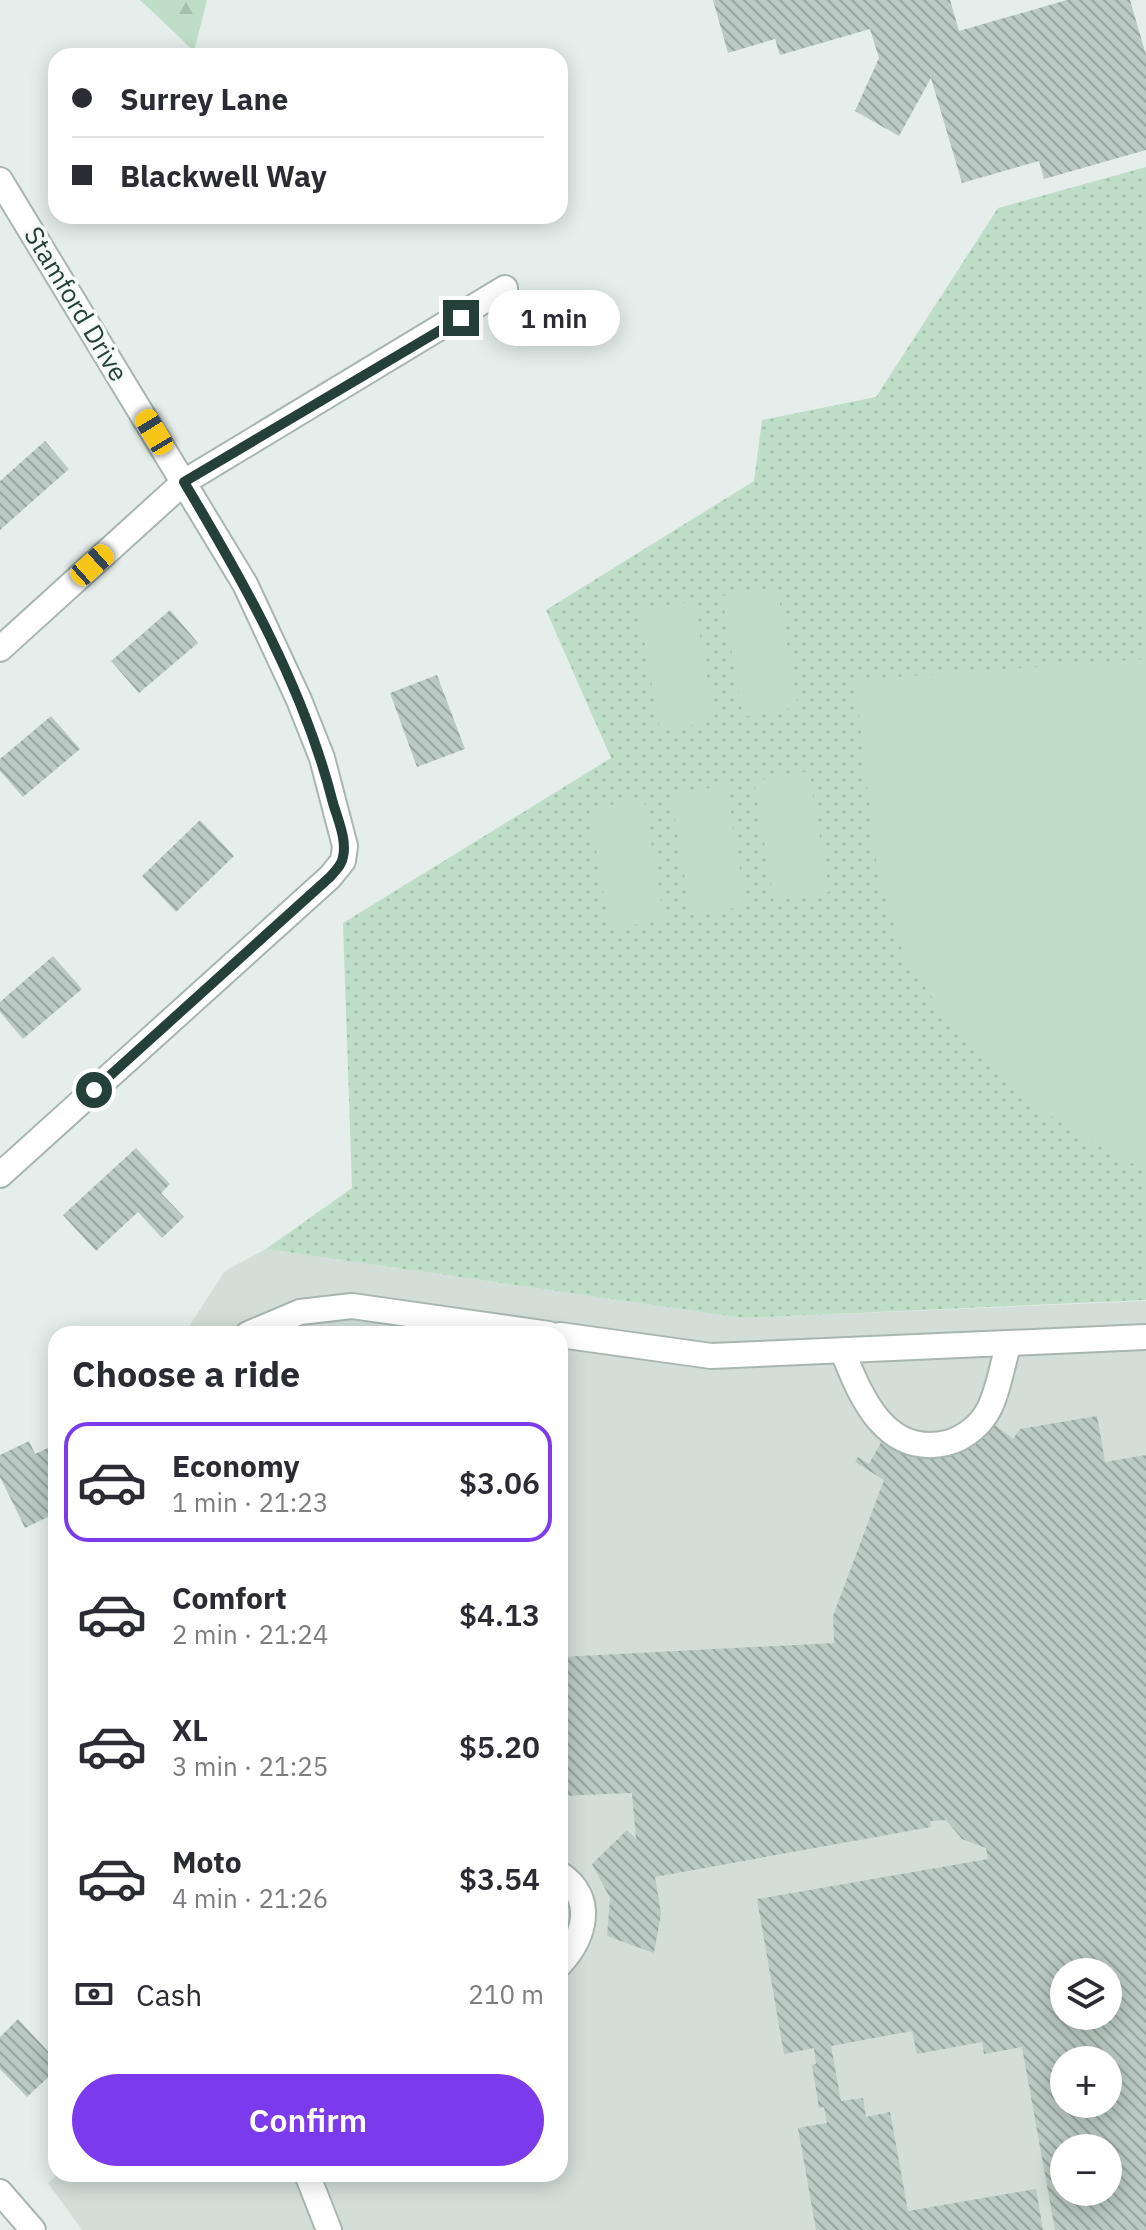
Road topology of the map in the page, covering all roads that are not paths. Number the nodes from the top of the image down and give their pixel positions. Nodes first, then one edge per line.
1 (0, 180) edge
2 (505, 288) dead end
3 (184, 482) junction
4 (0, 649) edge
5 (0, 1175) edge
6 (267, 1326) edge
7 (493, 1326) edge
8 (568, 1336) edge
9 (1009, 1343) junction
10 (1145, 1343) edge
11 (843, 1352) junction
12 (568, 1883) edge
13 (568, 1954) edge
14 (310, 2182) edge
15 (0, 2192) edge
16 (33, 2230) edge
17 (329, 2230) edge

1 - 3 street, Stamford Drive
2 - 3 street
3 - 4 street
3 - 5 street, Stamford Drive
6 - 7 street
8 - 11 street
9 - 10 street
9 - 11 street
9 - 11 street
12 - 13 street
14 - 17 street
15 - 16 street

